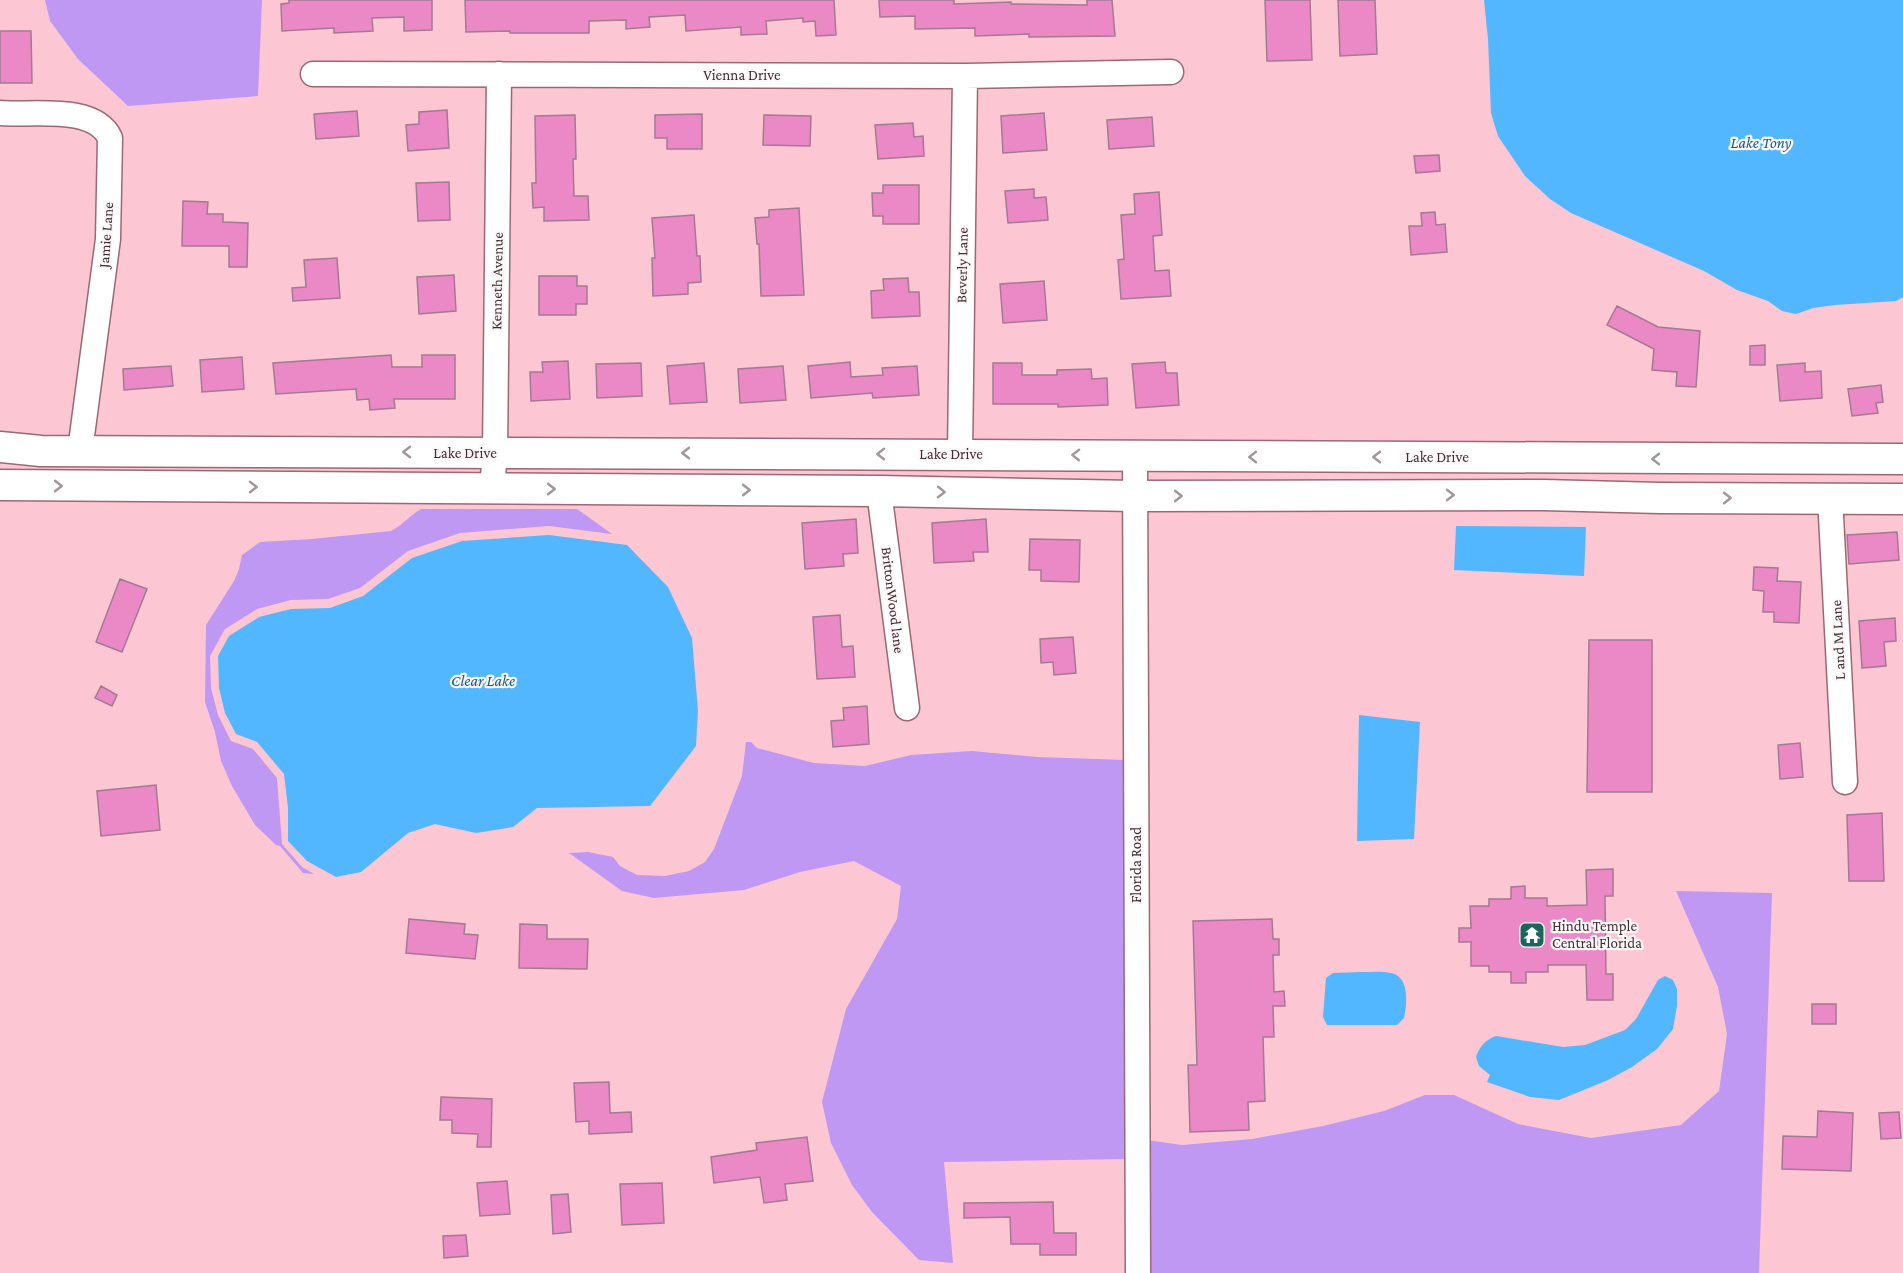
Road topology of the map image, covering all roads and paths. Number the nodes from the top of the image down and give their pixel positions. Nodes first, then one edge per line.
1 (1171, 72) dead end
2 (313, 74) dead end
3 (499, 74) junction
4 (964, 76) junction
5 (0, 113) edge
6 (0, 447) edge
7 (80, 451) junction
8 (495, 453) junction
9 (960, 454) junction
10 (1135, 456) junction
11 (1541, 458) junction
12 (1903, 459) edge
13 (1903, 466) edge
14 (0, 485) edge
15 (492, 488) junction
16 (879, 491) junction
17 (1543, 495) junction
18 (1134, 496) junction
19 (1830, 497) junction
20 (1660, 498) junction
21 (1903, 499) edge
22 (907, 708) dead end
23 (1845, 782) dead end
24 (1138, 1273) edge

1 - 4 street, Vienna Drive
2 - 3 street, Vienna Drive
3 - 4 street, Vienna Drive
3 - 8 street, Kenneth Avenue
4 - 9 street, Beverly Lane
5 - 7 street, Jamie Lane
6 - 7 main road, Lake Drive
8 -> 7 main road, Lake Drive
9 -> 8 main road, Lake Drive
8 - 15 street, Kenneth Avenue
10 -> 9 main road, Lake Drive
11 -> 10 main road, Lake Drive
10 - 18 street, Florida Road
12 -> 11 main road, Lake Drive
11 - 17 main road
13 - 20 main road
14 -> 15 main road
15 -> 16 main road
16 -> 18 main road
16 - 22 street, BrittonWood lane
18 -> 17 main road
17 - 20 main road
18 - 24 street, Florida Road
20 -> 19 main road
19 - 21 main road
19 - 23 street, L and M Lane

